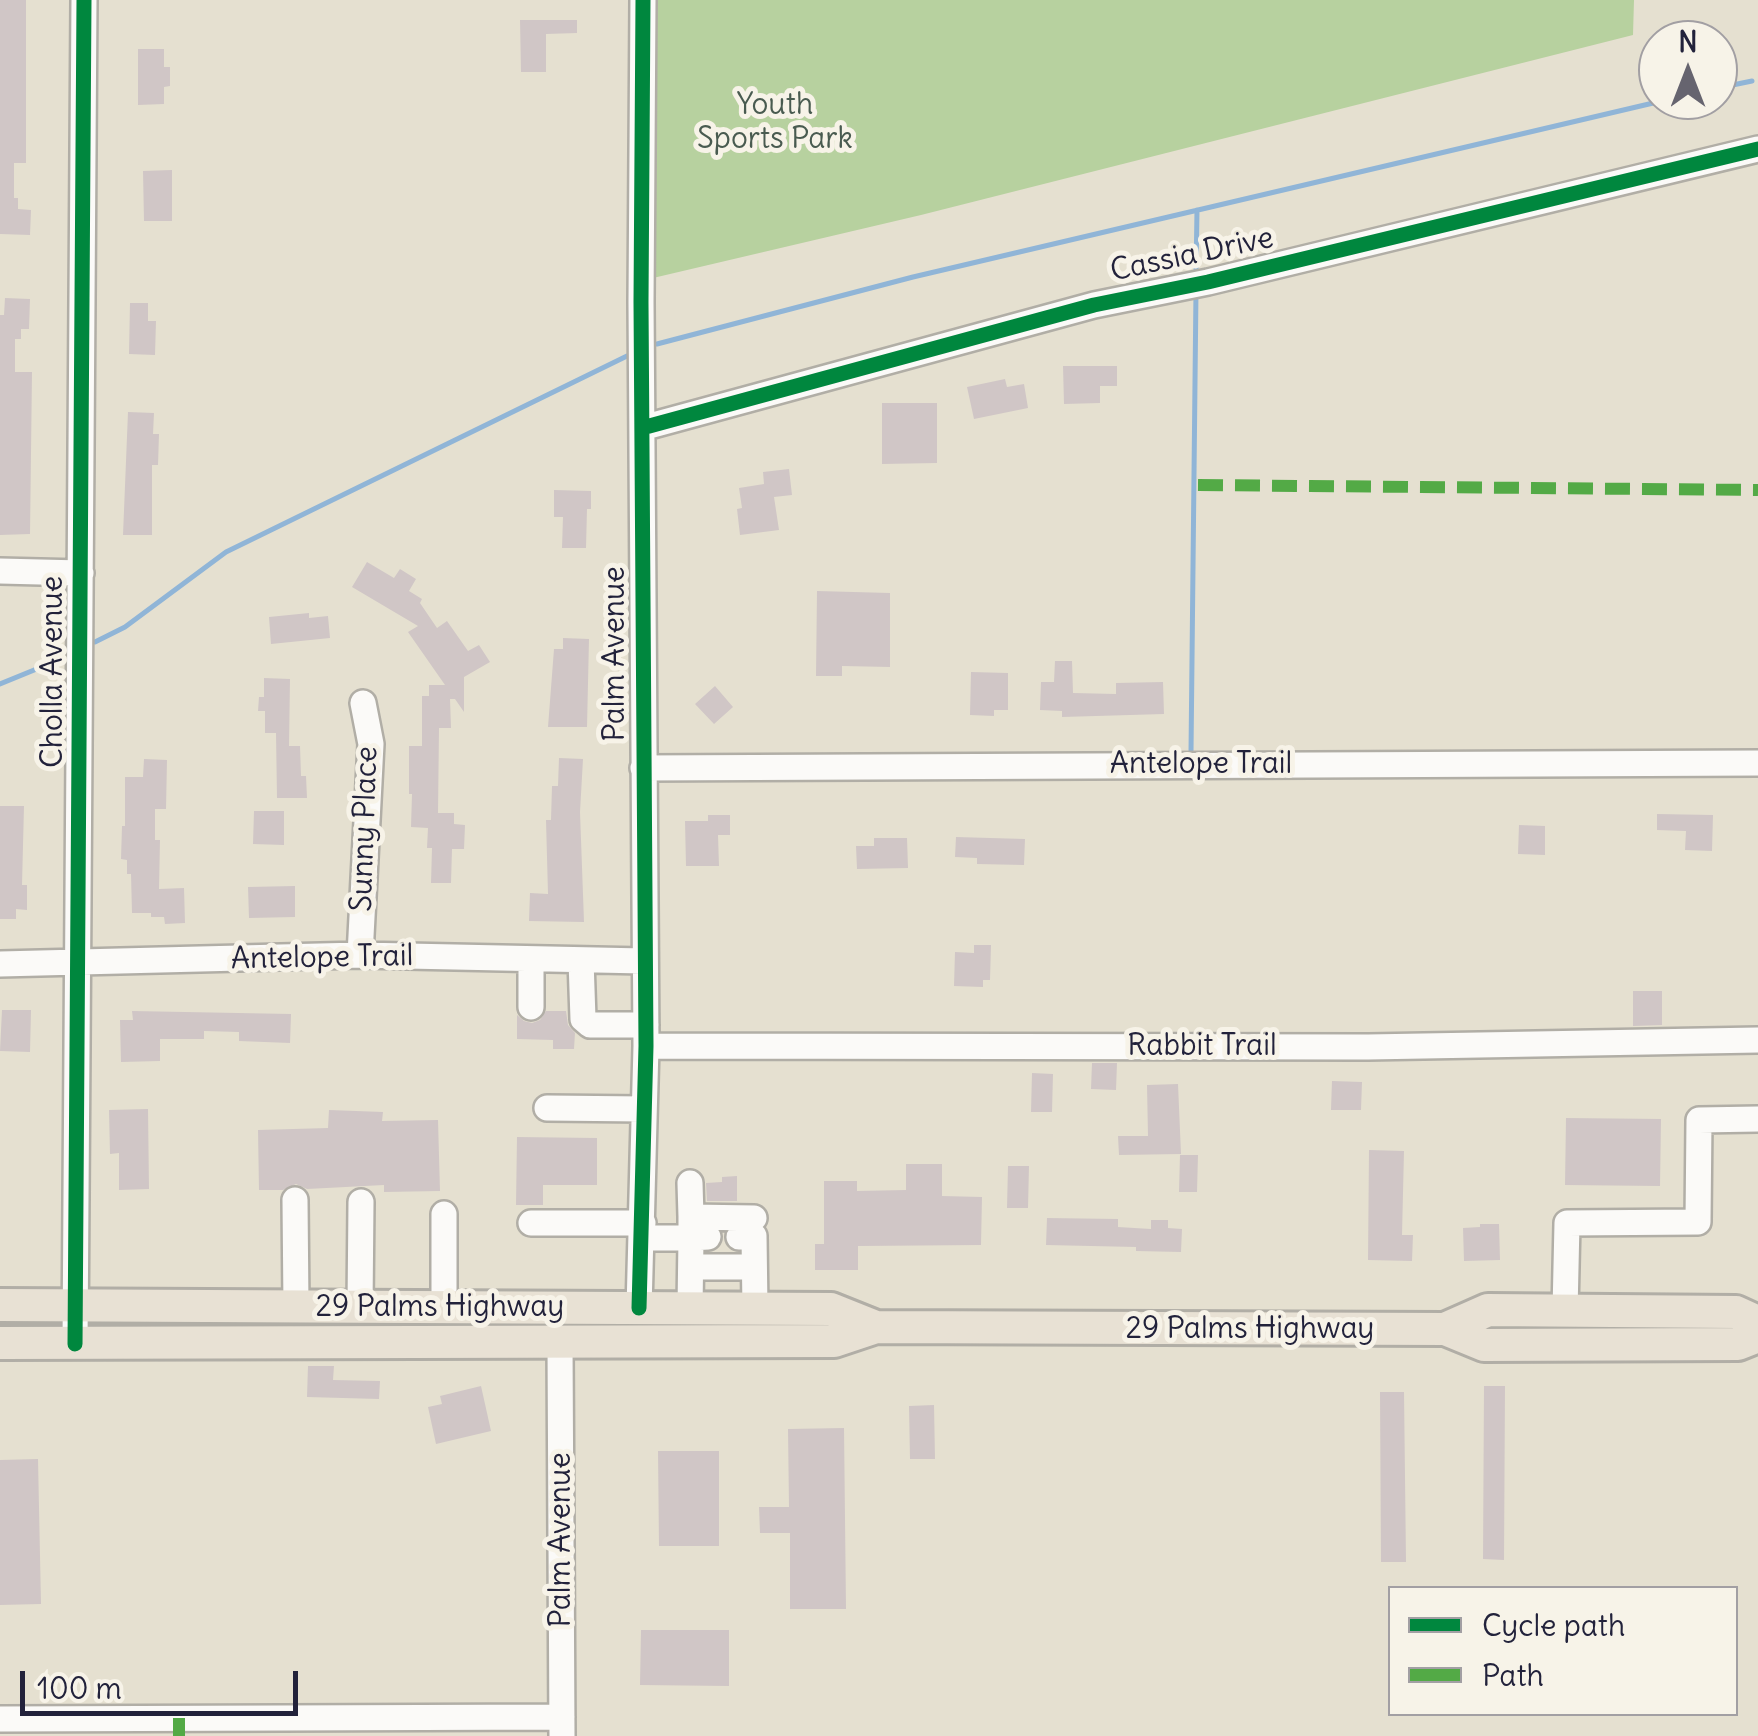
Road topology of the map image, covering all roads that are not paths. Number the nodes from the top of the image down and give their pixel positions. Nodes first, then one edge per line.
1 (84, 0) edge
2 (643, 0) edge
3 (1758, 149) edge
4 (642, 428) junction
5 (0, 571) edge
6 (81, 574) junction
7 (363, 703) dead end
8 (1758, 763) edge
9 (643, 768) junction
10 (360, 956) junction
11 (530, 959) junction
12 (582, 960) junction
13 (644, 961) junction
14 (0, 964) edge
15 (79, 964) junction
16 (531, 1008) dead end
17 (646, 1035) junction
18 (1758, 1040) edge
19 (547, 1108) dead end
20 (644, 1109) junction
21 (1758, 1118) edge
22 (690, 1183) dead end
23 (295, 1200) dead end
24 (361, 1202) dead end
25 (444, 1214) dead end
26 (531, 1223) dead end
27 (642, 1230) junction
28 (697, 1231) junction
29 (691, 1267) junction
30 (754, 1267) junction
31 (0, 1305) edge
32 (76, 1305) junction
33 (296, 1306) junction
34 (360, 1307) junction
35 (444, 1308) junction
36 (639, 1308) junction
37 (690, 1308) junction
38 (755, 1309) junction
39 (1565, 1310) junction
40 (1758, 1322) edge
41 (876, 1327) junction
42 (1444, 1330) junction
43 (1758, 1336) edge
44 (0, 1343) edge
45 (75, 1344) junction
46 (406, 1344) junction
47 (560, 1344) junction
48 (0, 1719) edge
49 (562, 1727) edge

1 - 6 street, Cholla Avenue
2 - 4 street, Palm Avenue
3 - 4 street, Cassia Drive
4 - 9 street, Palm Avenue
5 - 6 street
6 - 15 street, Cholla Avenue
7 - 10 street, Sunny Place
8 - 9 street, Antelope Trail
9 - 13 street, Palm Avenue
10 - 11 street, Antelope Trail
10 - 15 street, Antelope Trail
11 - 12 street, Antelope Trail
11 - 16 street
12 - 13 street, Antelope Trail
12 - 17 street, Rabbit Trail
13 - 17 street, Palm Avenue
14 - 15 street, Antelope Trail
15 - 32 street, Cholla Avenue
17 - 18 street, Rabbit Trail
17 - 20 street, Palm Avenue
19 - 20 street
20 - 27 street, Palm Avenue
21 - 39 street
22 - 28 street
23 - 33 street
24 - 34 street
25 - 35 street
26 - 27 street
27 - 28 street
27 - 36 street, Palm Avenue
28 - 29 street
28 - 30 street
29 - 30 street
29 - 37 street
30 - 38 street
31 - 32 main road, 29 Palms Highway
32 - 33 main road, 29 Palms Highway
32 - 45 street, Cholla Avenue
33 - 34 main road, 29 Palms Highway
34 - 35 main road, 29 Palms Highway
35 - 36 main road, 29 Palms Highway
36 - 37 main road, 29 Palms Highway
36 - 46 main road
37 - 38 main road, 29 Palms Highway
38 - 41 main road, 29 Palms Highway
39 - 40 main road, 29 Palms Highway
39 - 42 main road, 29 Palms Highway
41 - 42 main road, 29 Palms Highway
41 - 47 main road, 29 Palms Highway
42 - 43 main road, 29 Palms Highway
44 - 45 main road, 29 Palms Highway
45 - 46 main road, 29 Palms Highway
46 - 47 main road, 29 Palms Highway
47 - 49 street, Palm Avenue
48 - 49 street

